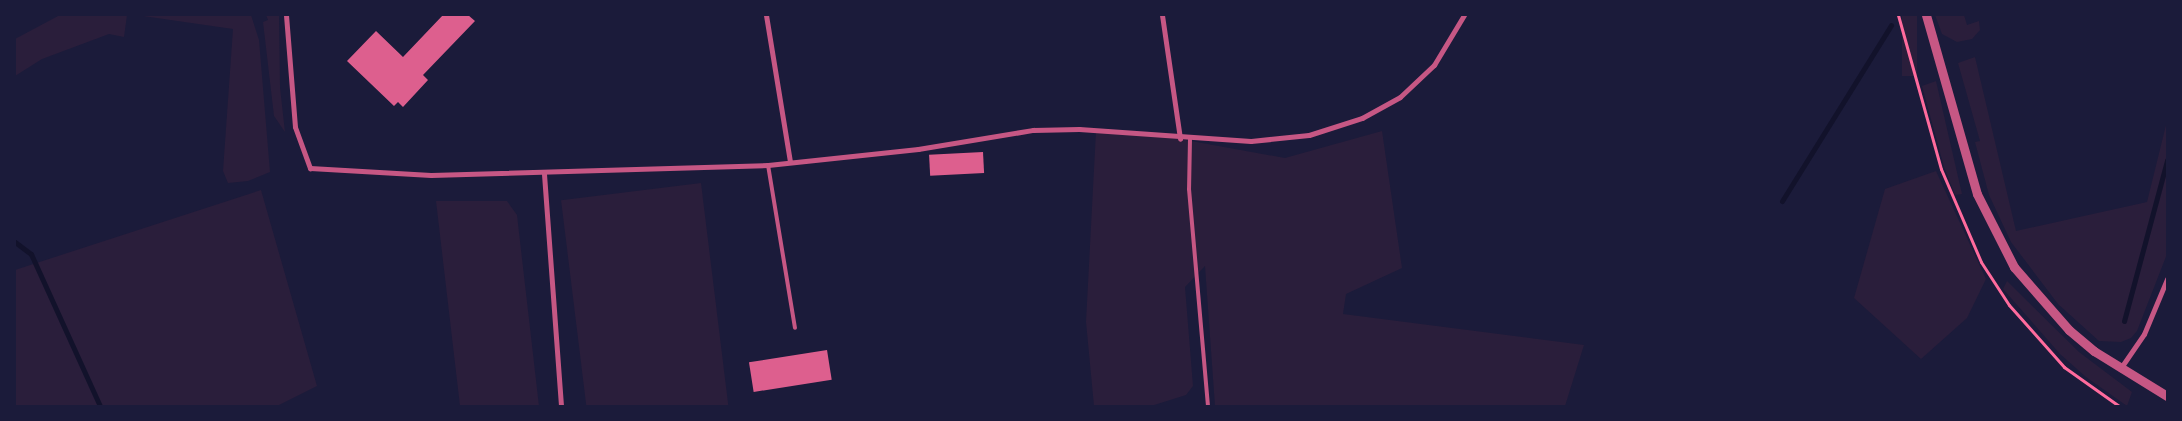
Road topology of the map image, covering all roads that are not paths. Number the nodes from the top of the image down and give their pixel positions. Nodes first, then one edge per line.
1 (286, 15) edge
2 (766, 15) edge
3 (1162, 15) edge
4 (1464, 15) edge
5 (1926, 15) edge
6 (1180, 139) junction
7 (1190, 139) junction
8 (790, 161) junction
9 (768, 165) junction
10 (544, 174) junction
11 (2167, 279) edge
12 (795, 328) dead end
13 (2120, 370) junction
14 (2167, 396) edge
15 (561, 406) edge
16 (1208, 406) edge

1 - 10 street
2 - 8 street
3 - 6 street
4 - 7 street
5 - 13 street
6 - 7 street
6 - 8 street
7 - 16 lane
8 - 9 street
9 - 10 street
9 - 12 lane
10 - 15 street
11 - 13 street
13 - 14 street

